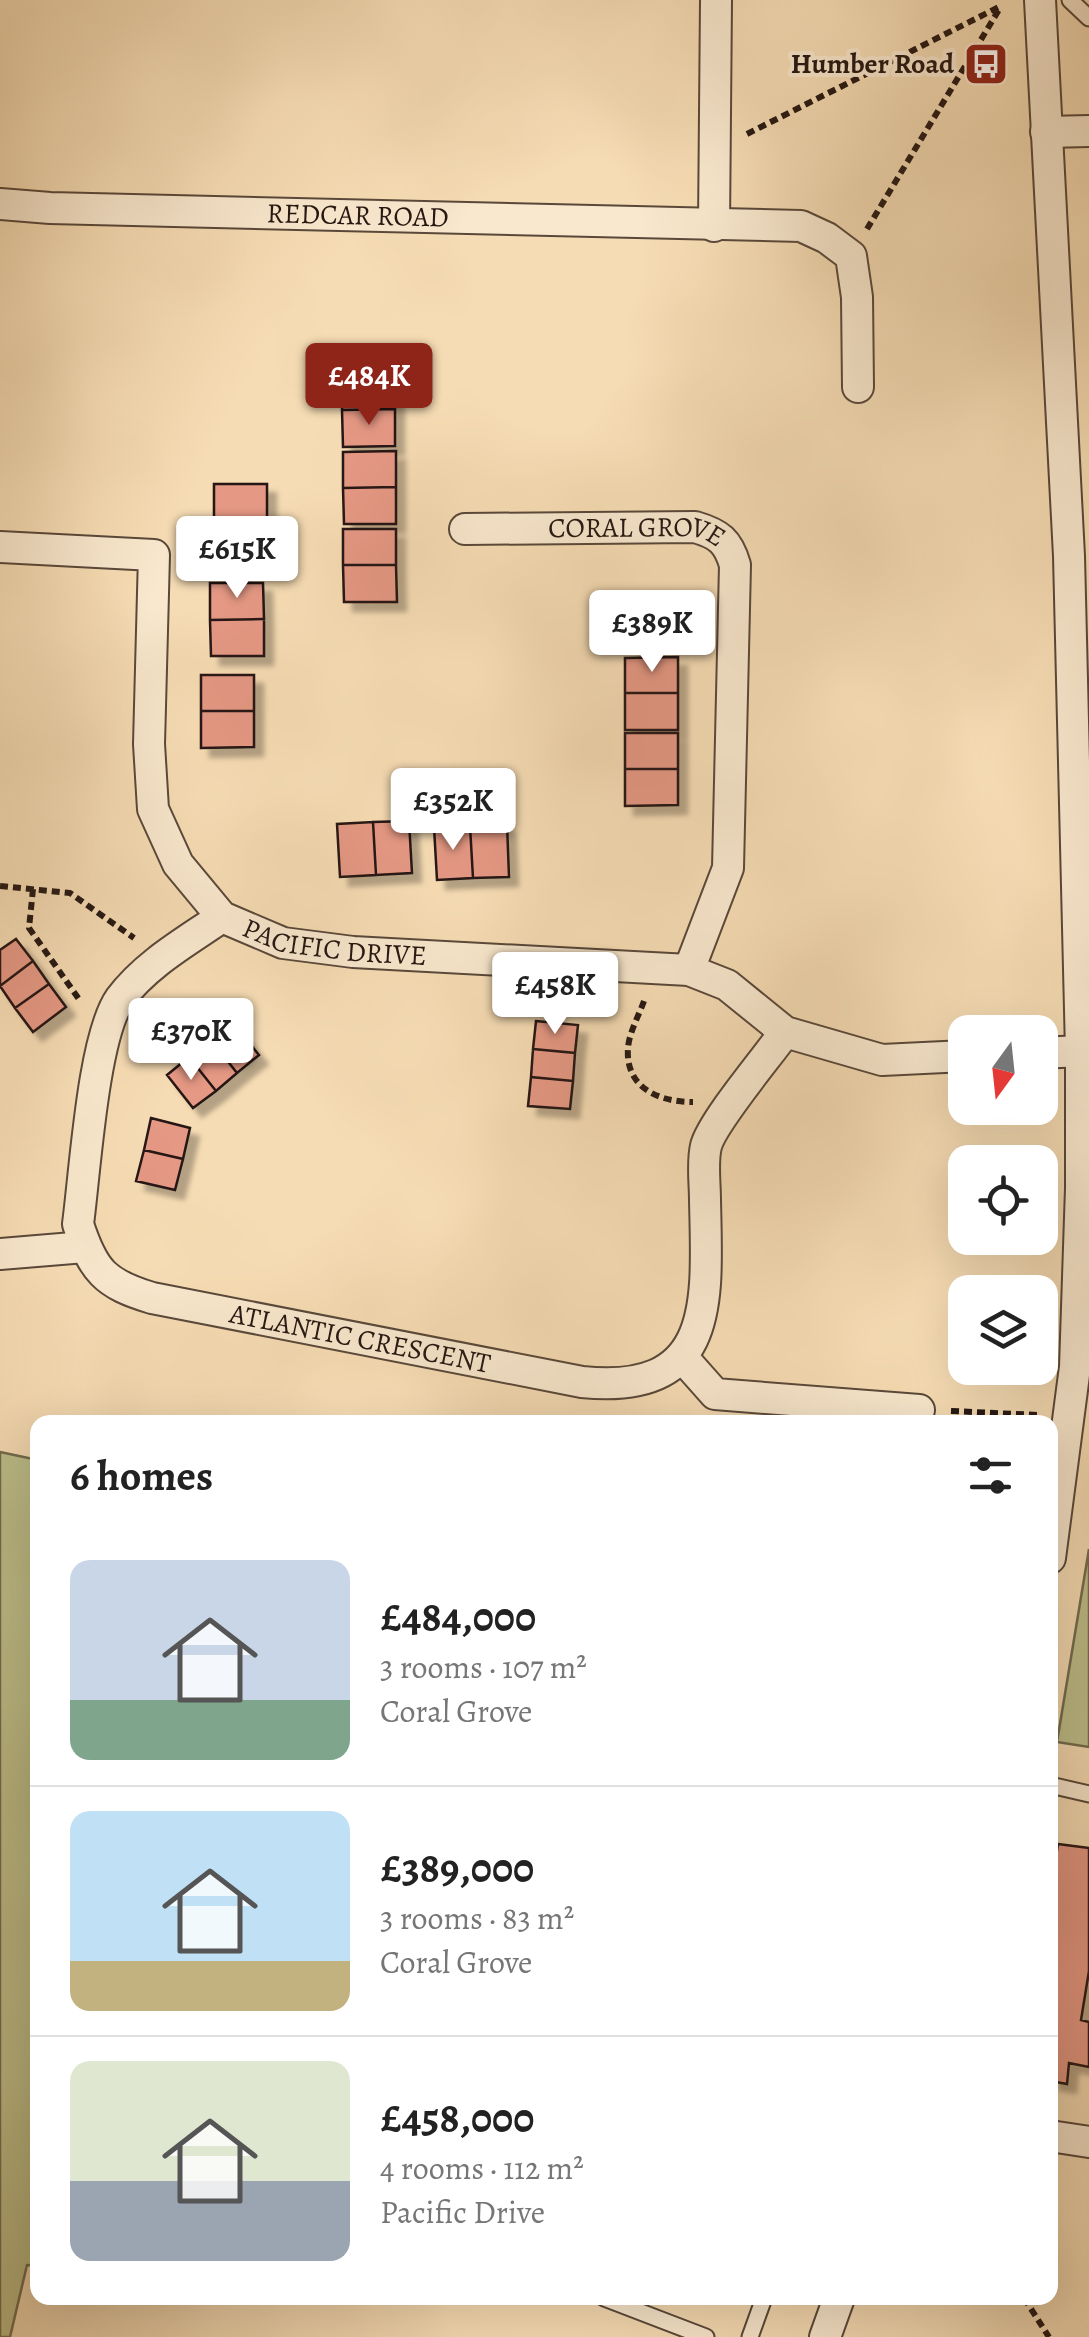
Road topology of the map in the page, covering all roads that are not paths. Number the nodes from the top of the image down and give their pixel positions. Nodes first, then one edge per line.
1 (716, 0) edge
2 (1040, 0) edge
3 (1070, 0) edge
4 (1089, 18) edge
5 (1046, 132) junction
6 (1089, 132) edge
7 (0, 204) edge
8 (714, 226) junction
9 (858, 387) dead end
10 (465, 529) dead end
11 (0, 547) edge
12 (1083, 813) edge
13 (222, 918) junction
14 (690, 970) junction
15 (785, 1032) junction
16 (1081, 1051) junction
17 (1058, 1052) edge
18 (948, 1057) edge
19 (86, 1247) junction
20 (0, 1254) edge
21 (682, 1358) junction
22 (920, 1410) road end
23 (1058, 1501) edge
24 (1058, 1787) edge
25 (1089, 1794) edge
26 (1058, 2137) edge
27 (1089, 2142) edge
28 (622, 2305) edge
29 (761, 2305) edge
30 (836, 2305) edge
31 (706, 2337) edge
32 (750, 2337) edge
33 (825, 2337) edge

1 - 8 street
2 - 5 street
3 - 4 lane
5 - 6 street
5 - 12 street
7 - 8 street, REDCAR ROAD
8 - 9 street, REDCAR ROAD
10 - 14 street, CORAL GROVE
11 - 13 street, PACIFIC DRIVE
12 - 16 street
13 - 14 street, PACIFIC DRIVE
13 - 19 street
14 - 15 street, PACIFIC DRIVE
15 - 18 street, PACIFIC DRIVE
15 - 21 street
16 - 17 street
16 - 23 street
19 - 20 street
19 - 21 street, ATLANTIC CRESCENT
21 - 22 street
24 - 25 lane
26 - 27 street
28 - 31 lane
29 - 32 lane
30 - 33 street

